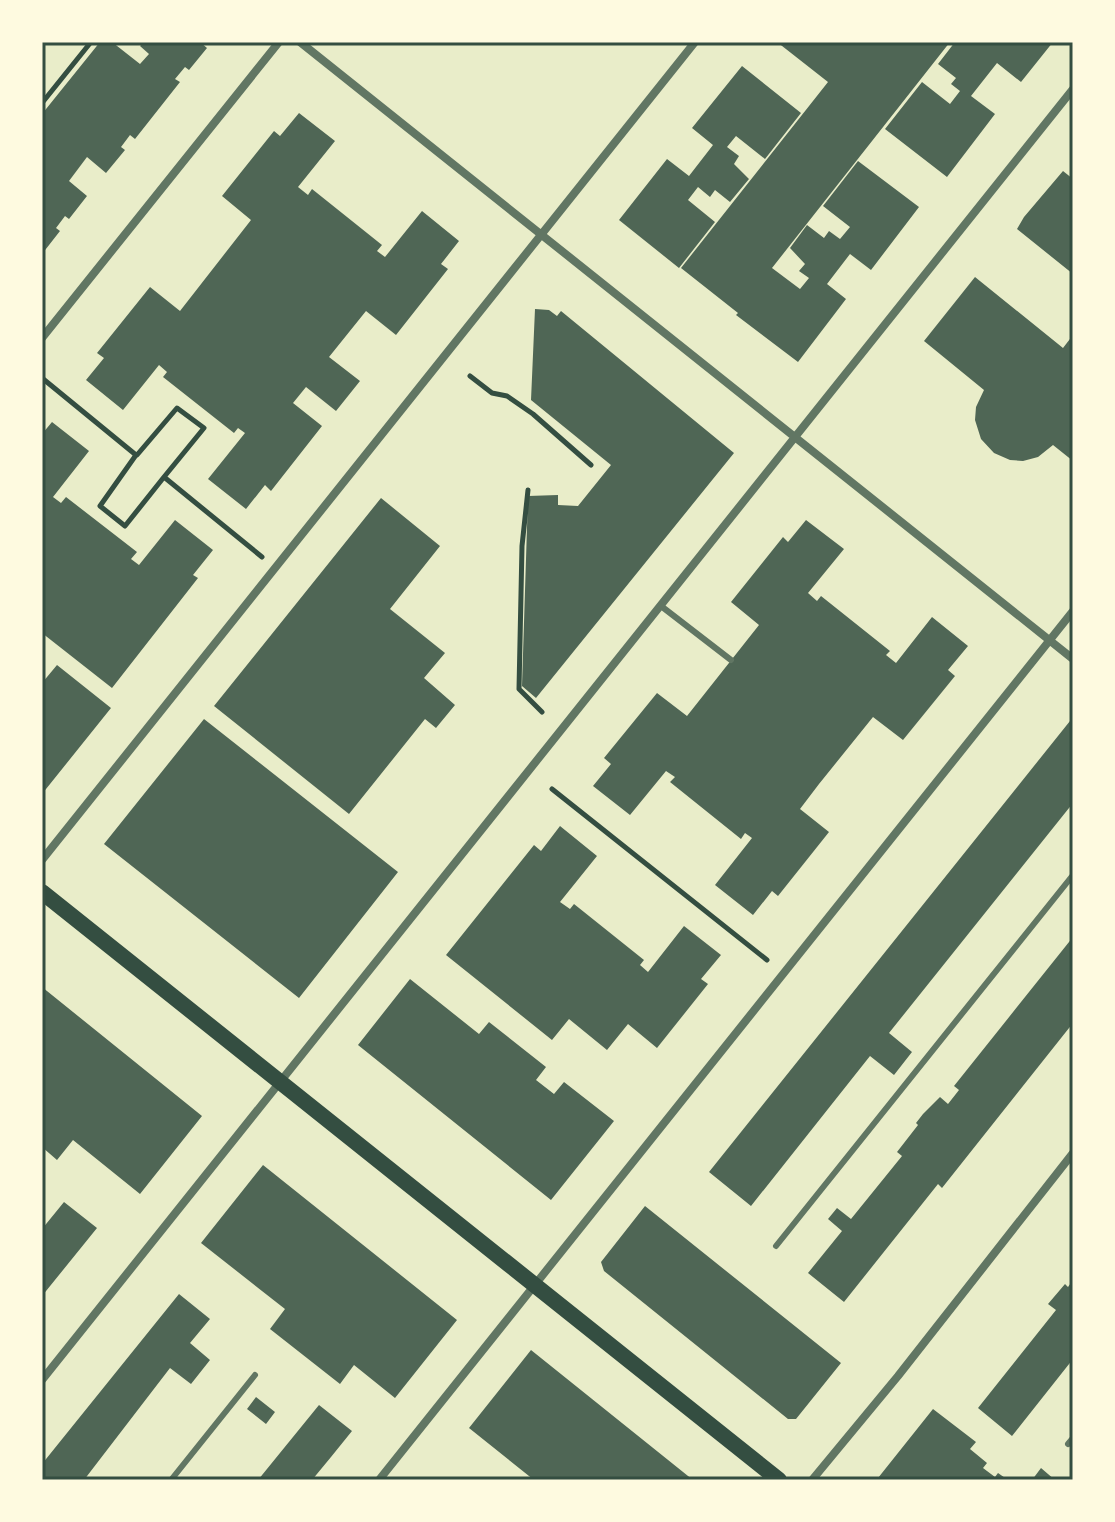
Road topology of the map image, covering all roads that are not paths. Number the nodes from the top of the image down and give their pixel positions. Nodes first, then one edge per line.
1 (279, 42) edge
2 (300, 42) edge
3 (695, 42) edge
4 (1073, 89) edge
5 (541, 235) junction
6 (42, 338) edge
7 (795, 438) junction
8 (661, 606) junction
9 (1073, 611) edge
10 (1050, 641) junction
11 (1073, 659) edge
12 (731, 660) dead end
13 (42, 860) edge
14 (1073, 875) edge
15 (42, 892) edge
16 (280, 1083) junction
17 (1073, 1153) edge
18 (776, 1246) dead end
19 (534, 1286) junction
20 (255, 1375) dead end
21 (42, 1380) edge
22 (171, 1480) edge
23 (379, 1480) edge
24 (779, 1480) edge
25 (812, 1480) edge

1 - 6 street
2 - 5 street
3 - 5 street
4 - 7 street
5 - 7 street
5 - 13 street
7 - 8 street
7 - 10 street
8 - 12 lane
8 - 16 street
9 - 10 street
10 - 11 street
10 - 19 street
14 - 18 lane
15 - 16 main road
16 - 19 main road
16 - 21 street
17 - 25 street
19 - 23 street
19 - 24 main road
20 - 22 lane

